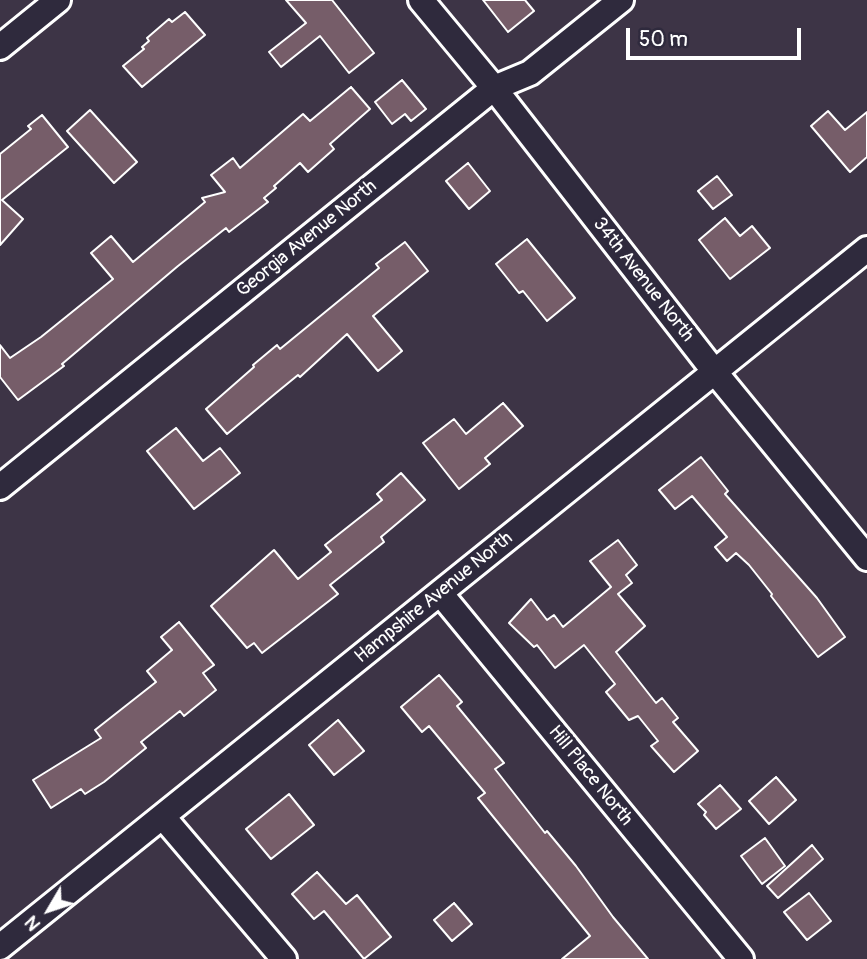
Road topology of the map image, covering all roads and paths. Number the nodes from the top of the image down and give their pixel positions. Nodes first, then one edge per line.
1 (58, 0) edge
2 (421, 0) edge
3 (621, 0) edge
4 (0, 47) edge
5 (494, 88) junction
6 (867, 249) edge
7 (714, 371) junction
8 (0, 487) edge
9 (867, 558) edge
10 (440, 593) junction
11 (163, 817) junction
12 (0, 947) edge
13 (284, 959) edge
14 (741, 959) edge

1 - 4 street
2 - 5 street, 34th Avenue North
3 - 5 street, Georgia Avenue North
5 - 7 street, 34th Avenue North
5 - 8 street, Georgia Avenue North
6 - 7 street, Hampshire Avenue North
7 - 9 street, 34th Avenue North
7 - 10 street, Hampshire Avenue North
10 - 11 street, Hampshire Avenue North
10 - 14 street, Hill Place North
11 - 12 street, Hampshire Avenue North
11 - 13 street

